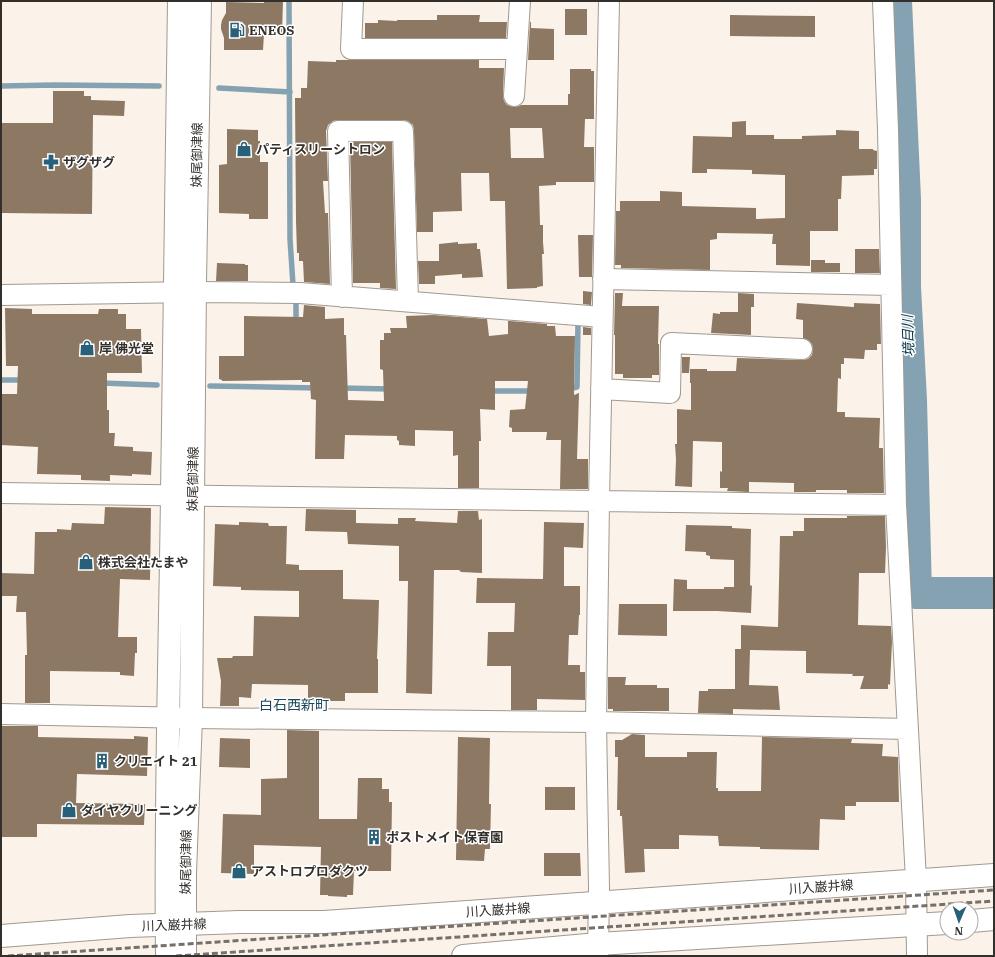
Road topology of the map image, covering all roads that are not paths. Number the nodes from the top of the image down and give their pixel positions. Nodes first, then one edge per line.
1 (179, 1) edge
2 (200, 1) edge
3 (353, 1) edge
4 (520, 1) edge
5 (609, 1) edge
6 (883, 1) edge
7 (517, 49) junction
8 (514, 96) dead end
9 (603, 279) junction
10 (891, 286) junction
11 (185, 292) junction
12 (1, 295) edge
13 (342, 297) junction
14 (408, 302) junction
15 (602, 317) junction
16 (802, 349) dead end
17 (601, 389) junction
18 (1, 493) edge
19 (183, 495) junction
20 (599, 501) junction
21 (896, 505) junction
22 (1, 714) edge
23 (168, 718) junction
24 (191, 718) junction
25 (596, 722) junction
26 (908, 729) junction
27 (994, 875) edge
28 (916, 880) junction
29 (599, 903) junction
30 (994, 919) edge
31 (979, 920) edge
32 (939, 924) edge
33 (176, 925) junction
34 (916, 925) junction
35 (1, 936) edge
36 (598, 950) edge
37 (167, 956) edge
38 (185, 956) edge
39 (463, 956) edge
40 (917, 956) edge

1 - 11 main road, 妹尾御津線
2 - 11 main road, 妹尾御津線
3 - 7 street
4 - 7 street
5 - 9 street
6 - 10 street
7 - 8 street
9 - 10 street
9 - 15 street
10 - 21 street
11 - 12 street
11 - 13 street
11 - 19 main road, 妹尾御津線
13 - 14 street
13 - 14 street
14 - 15 street
15 - 17 street
16 - 17 street
17 - 20 street
18 - 19 street
19 - 20 street
19 - 23 main road, 妹尾御津線
19 - 24 main road, 妹尾御津線
20 - 21 street
20 - 25 street
21 - 26 street
22 - 23 street
23 - 24 street
23 - 33 main road, 妹尾御津線
24 - 25 street
24 - 33 main road, 妹尾御津線
25 - 26 street
25 - 29 street
26 - 28 street
27 - 28 main road, 川入巌井線
28 - 29 main road, 川入巌井線
28 - 34 street
29 - 33 main road, 川入巌井線
29 - 36 street
30 - 31 main road
32 - 34 main road
33 - 35 main road, 川入巌井線
33 - 37 main road, 妹尾御津線
33 - 38 main road, 妹尾御津線
34 - 36 main road
34 - 40 street
36 - 39 main road

